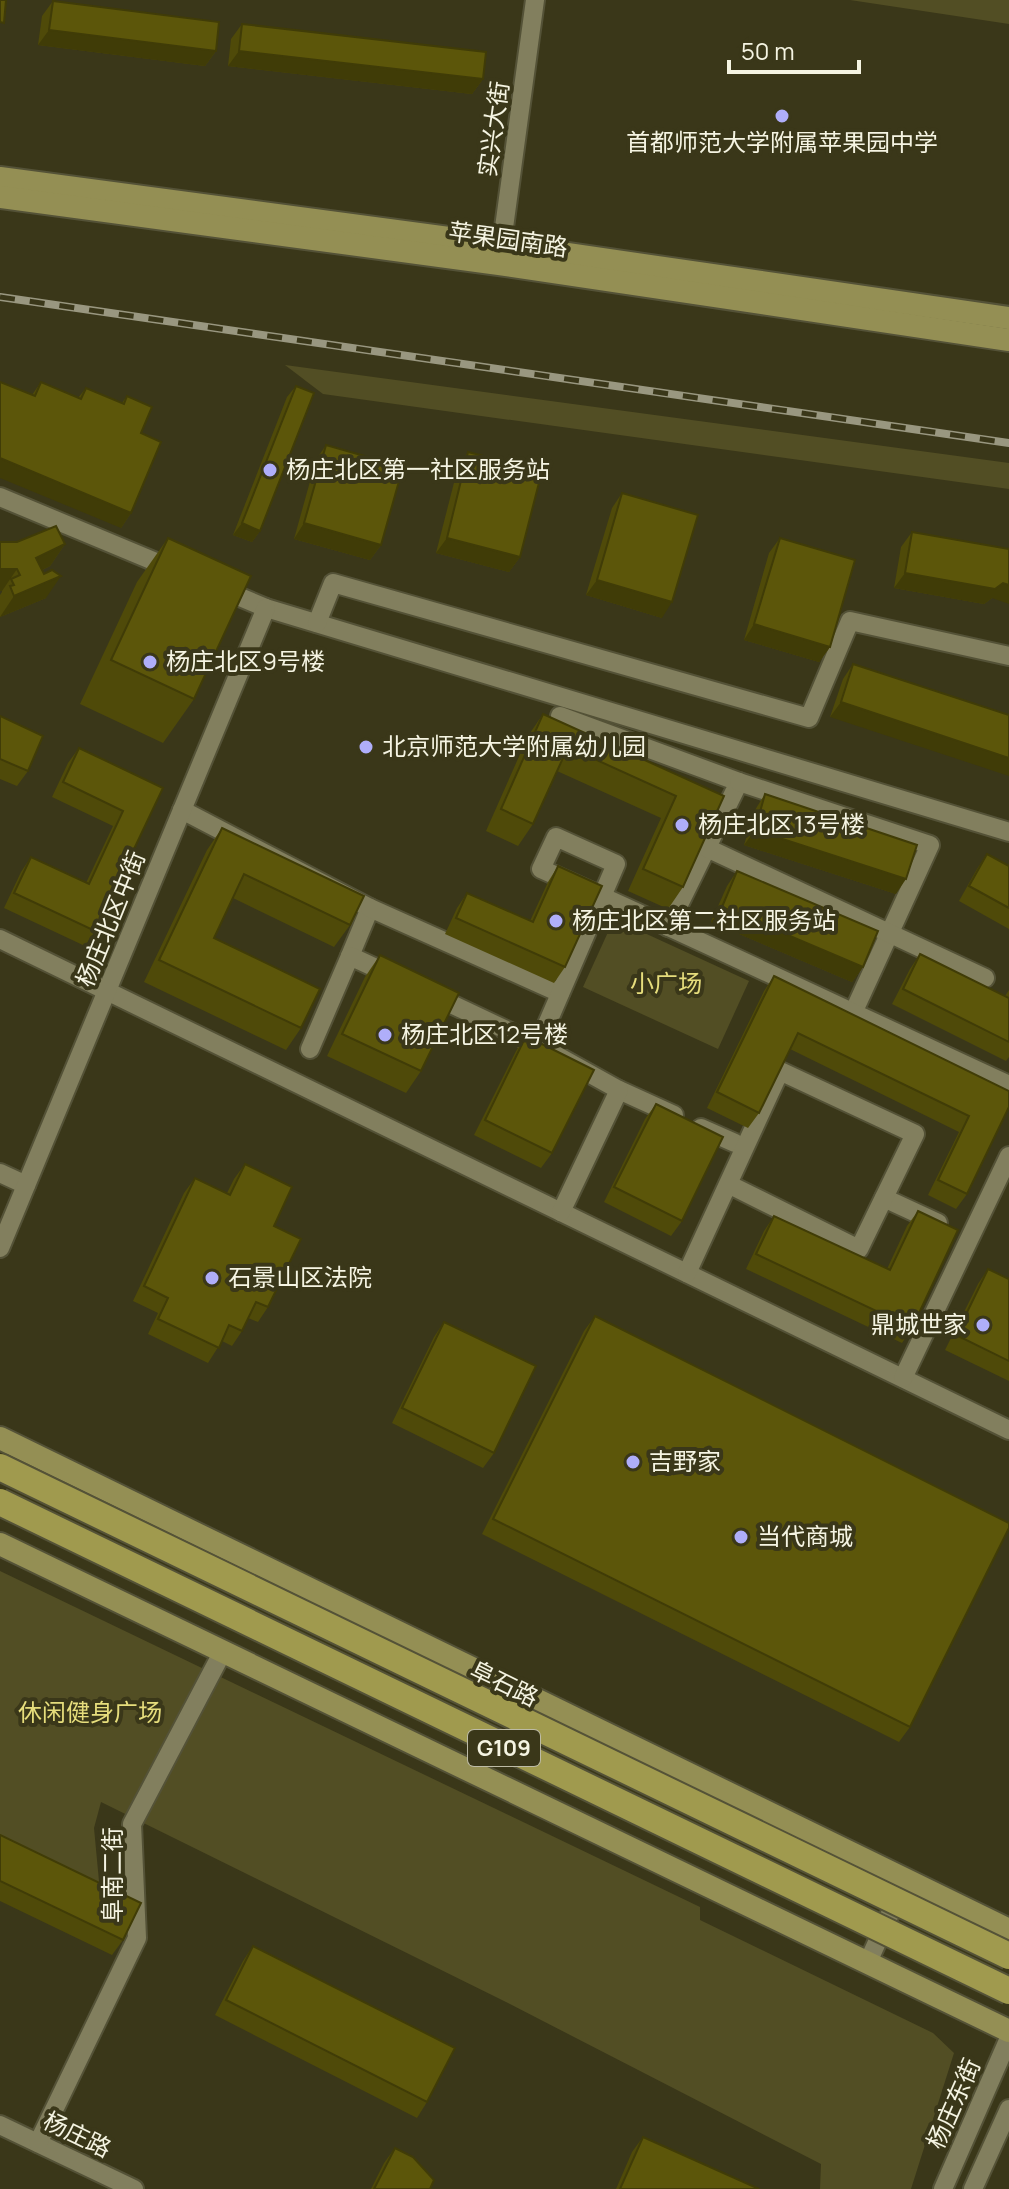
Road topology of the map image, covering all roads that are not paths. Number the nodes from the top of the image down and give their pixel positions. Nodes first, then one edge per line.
1 (535, 0) edge
2 (0, 178) edge
3 (0, 197) edge
4 (500, 254) junction
5 (1009, 318) edge
6 (1009, 340) edge
7 (0, 497) edge
8 (266, 608) junction
9 (317, 623) junction
10 (1009, 656) edge
11 (560, 716) dead end
12 (739, 782) junction
13 (182, 810) junction
14 (1009, 832) edge
15 (707, 848) junction
16 (370, 908) junction
17 (668, 927) junction
18 (890, 931) junction
19 (0, 939) edge
20 (350, 956) junction
21 (985, 978) dead end
22 (107, 991) junction
23 (560, 993) junction
24 (853, 1013) junction
25 (538, 1045) junction
26 (310, 1049) dead end
27 (1009, 1085) edge
28 (619, 1090) junction
29 (735, 1143) dead end
30 (1009, 1156) edge
31 (0, 1173) edge
32 (728, 1184) junction
33 (26, 1185) junction
34 (884, 1198) junction
35 (561, 1212) junction
36 (970, 1238) junction
37 (0, 1248) edge
38 (687, 1273) junction
39 (903, 1378) junction
40 (1009, 1430) edge
41 (0, 1438) edge
42 (0, 1467) edge
43 (0, 1502) edge
44 (0, 1544) edge
45 (222, 1653) junction
46 (906, 1880) junction
47 (1009, 1930) edge
48 (1009, 1956) edge
49 (868, 1962) junction
50 (1009, 1991) edge
51 (1009, 2031) edge
52 (1009, 2038) edge
53 (1009, 2109) edge
54 (0, 2125) edge
55 (38, 2143) junction
56 (134, 2189) edge
57 (943, 2189) edge
58 (973, 2189) edge

1 - 4 street, 实兴大街
2 - 4 main road, 苹果园南路
3 - 4 main road, 苹果园南路
4 - 5 main road, 苹果园南路
4 - 6 main road, 苹果园南路
7 - 8 street
8 - 9 street
8 - 13 street, 杨庄北区中街
9 - 10 street
9 - 14 street
11 - 12 street
12 - 15 street
12 - 18 street
13 - 16 street
13 - 22 street, 杨庄北区中街
15 - 17 street
15 - 18 street
16 - 20 street
16 - 23 street
17 - 23 street
17 - 24 street
18 - 21 street
18 - 24 street
19 - 22 street
20 - 25 street
20 - 26 street
22 - 33 street, 杨庄北区中街
22 - 35 street
23 - 25 street
24 - 27 street
25 - 28 street
28 - 29 street
28 - 35 street
30 - 36 street
31 - 33 street
32 - 34 street
32 - 34 street
32 - 38 street
33 - 37 street, 杨庄北区中街
34 - 36 street
35 - 38 street
36 - 39 street
38 - 39 street
39 - 40 street
41 - 46 main road, 阜石路
42 - 48 highway, 阜石路 / G109, bridge
43 - 50 highway, G109, bridge
44 - 45 main road
45 - 49 main road
45 - 55 street, 阜南二街
46 - 47 main road, 阜石路
46 - 49 street
49 - 51 main road
52 - 57 street, 杨庄东街
53 - 58 street
54 - 55 street, 杨庄路
55 - 56 street, 杨庄路

